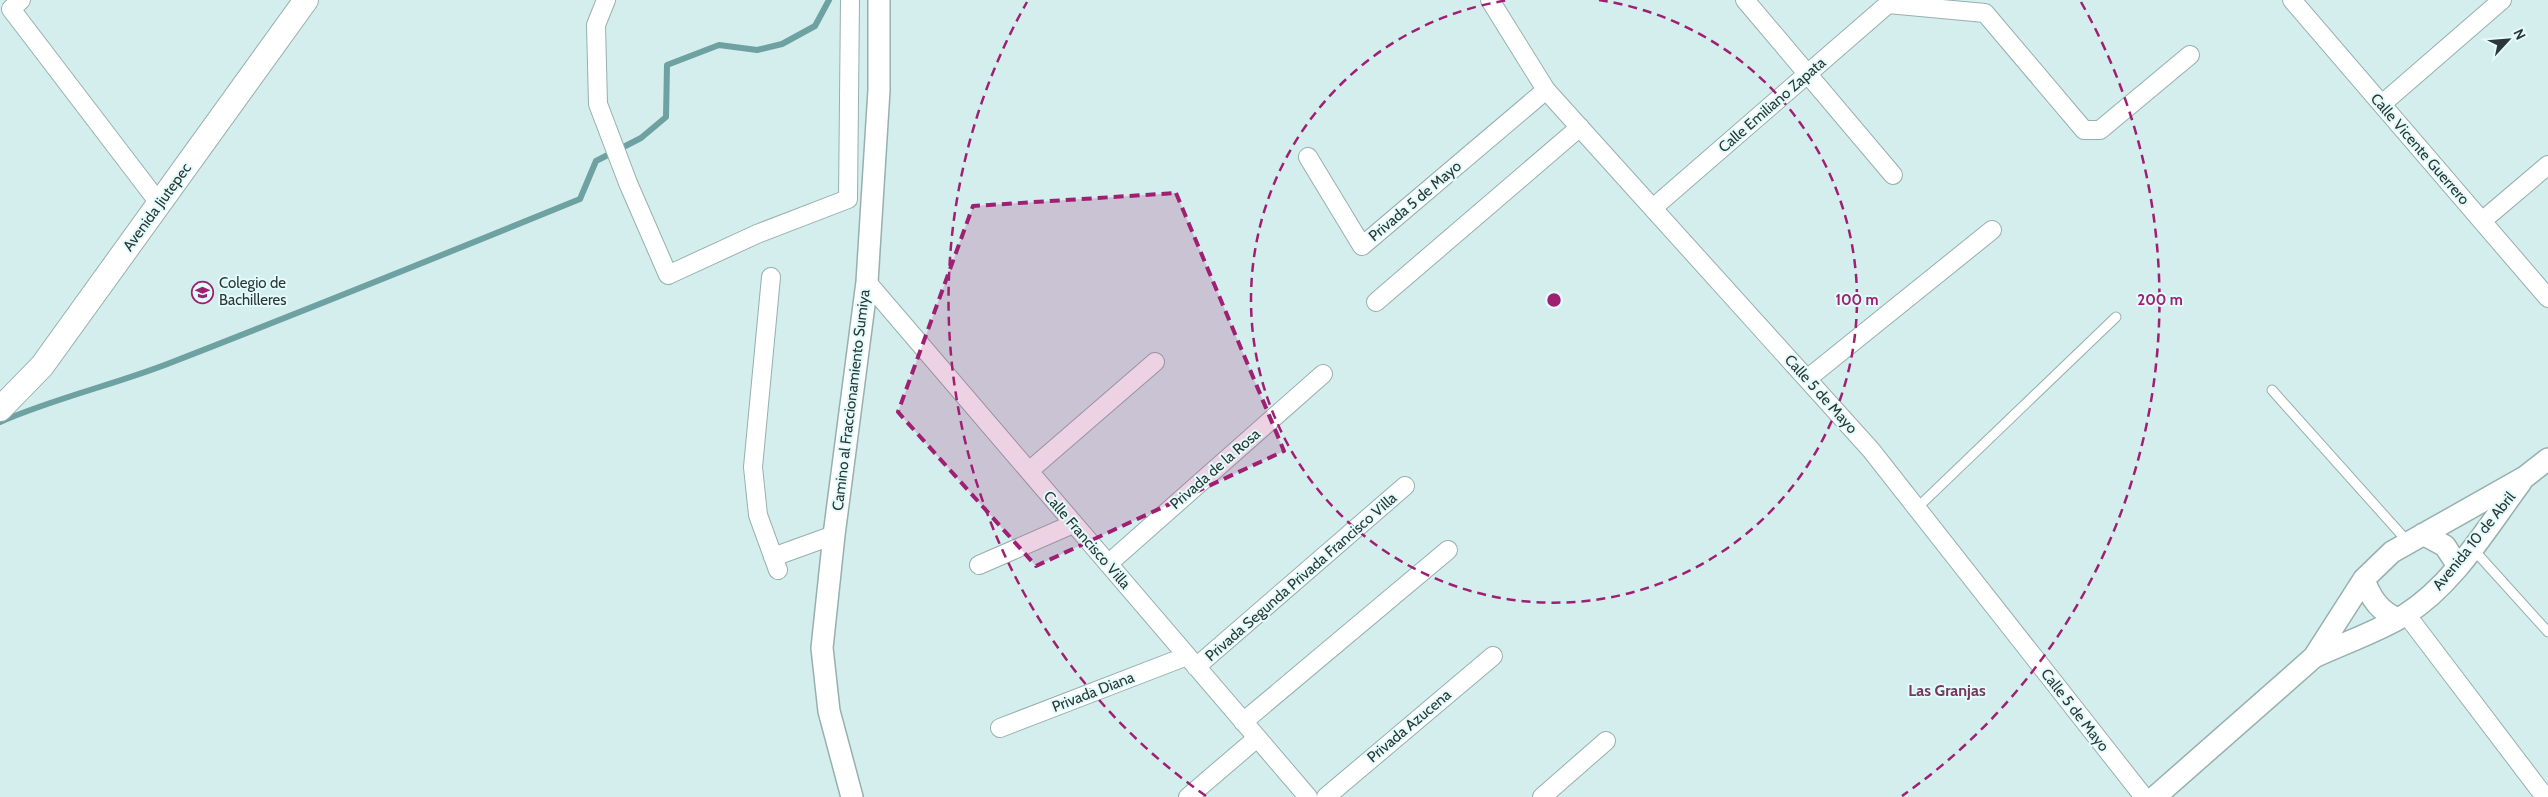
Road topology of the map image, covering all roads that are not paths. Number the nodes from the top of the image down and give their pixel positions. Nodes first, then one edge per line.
1 (21, 0) edge
2 (306, 0) edge
3 (606, 0) edge
4 (850, 0) edge
5 (879, 0) edge
6 (1490, 0) edge
7 (1745, 0) edge
8 (2292, 0) edge
9 (2502, 0) edge
10 (1888, 2) edge
11 (2190, 55) dead end
12 (1808, 74) junction
13 (1546, 90) junction
14 (2382, 104) junction
15 (1580, 127) junction
16 (1308, 157) dead end
17 (2548, 165) edge
18 (1893, 174) dead end
19 (160, 204) junction
20 (1653, 208) junction
21 (2482, 221) junction
22 (1992, 230) dead end
23 (771, 278) dead end
24 (867, 282) junction
25 (2548, 298) edge
26 (1376, 302) dead end
27 (2116, 317) dead end
28 (1155, 362) dead end
29 (1323, 374) dead end
30 (1808, 379) junction
31 (2272, 390) dead end
32 (0, 409) edge
33 (2548, 459) edge
34 (1029, 471) junction
35 (2525, 477) junction
36 (1405, 486) dead end
37 (1917, 508) junction
38 (1073, 524) junction
39 (834, 535) junction
40 (2416, 538) junction
41 (2472, 548) junction
42 (1448, 550) dead end
43 (1108, 564) junction
44 (979, 565) dead end
45 (2458, 566) junction
46 (2364, 580) junction
47 (2402, 616) junction
48 (2548, 632) edge
49 (1493, 656) dead end
50 (2314, 657) junction
51 (1191, 662) junction
52 (1243, 722) junction
53 (1000, 728) dead end
54 (1257, 738) junction
55 (1606, 741) dead end
56 (852, 797) edge
57 (1188, 797) edge
58 (1308, 797) edge
59 (1326, 797) edge
60 (1542, 797) edge
61 (2144, 797) edge
62 (2155, 797) edge
63 (2545, 797) edge

1 - 19 street
2 - 19 main road, Avenida Jiutepec
3 - 4 street
5 - 24 street, Camino al Fraccionamiento Sumiya
6 - 13 street, Calle 5 de Mayo
7 - 12 street
8 - 14 street, Calle Vicente Guerrero
9 - 14 street
10 - 11 street
10 - 12 street, Calle Emiliano Zapata
12 - 18 street
12 - 20 street, Calle Emiliano Zapata
13 - 15 street, Calle 5 de Mayo
13 - 16 street, Privada 5 de Mayo
14 - 21 street, Calle Vicente Guerrero
15 - 20 street, Calle 5 de Mayo
15 - 26 street
17 - 21 street
19 - 32 main road, Avenida Jiutepec
20 - 30 street, Calle 5 de Mayo
21 - 25 street, Calle Vicente Guerrero
22 - 30 street
23 - 39 street
24 - 34 street, Calle Francisco Villa
24 - 39 street, Camino al Fraccionamiento Sumiya
27 - 37 lane
28 - 34 street
29 - 43 street, Privada de la Rosa
30 - 37 street, Calle 5 de Mayo
31 - 40 lane
33 - 35 street, Avenida 10 de Abril
34 - 38 street, Calle Francisco Villa
35 - 40 street, Avenida 10 de Abril
35 - 41 street, Avenida 10 de Abril
36 - 51 street, Privada Segunda Privada Francisco Villa
37 - 61 street, Calle 5 de Mayo
38 - 43 street, Calle Francisco Villa
38 - 44 street
39 - 56 street, Camino al Fraccionamiento Sumiya
40 - 45 street
40 - 46 street, Avenida 10 de Abril
41 - 45 street, Avenida 10 de Abril
41 - 48 lane
42 - 52 street
43 - 51 street, Calle Francisco Villa
45 - 47 street, Avenida 10 de Abril
46 - 47 street
46 - 50 street, Avenida 10 de Abril
47 - 50 street, Avenida 10 de Abril
47 - 63 street
49 - 59 street, Privada Azucena
50 - 62 street, Avenida 10 de Abril
51 - 52 street, Calle Francisco Villa
51 - 53 street, Privada Diana
52 - 54 street, Calle Francisco Villa
54 - 57 street
54 - 58 street, Calle Francisco Villa
55 - 60 street

